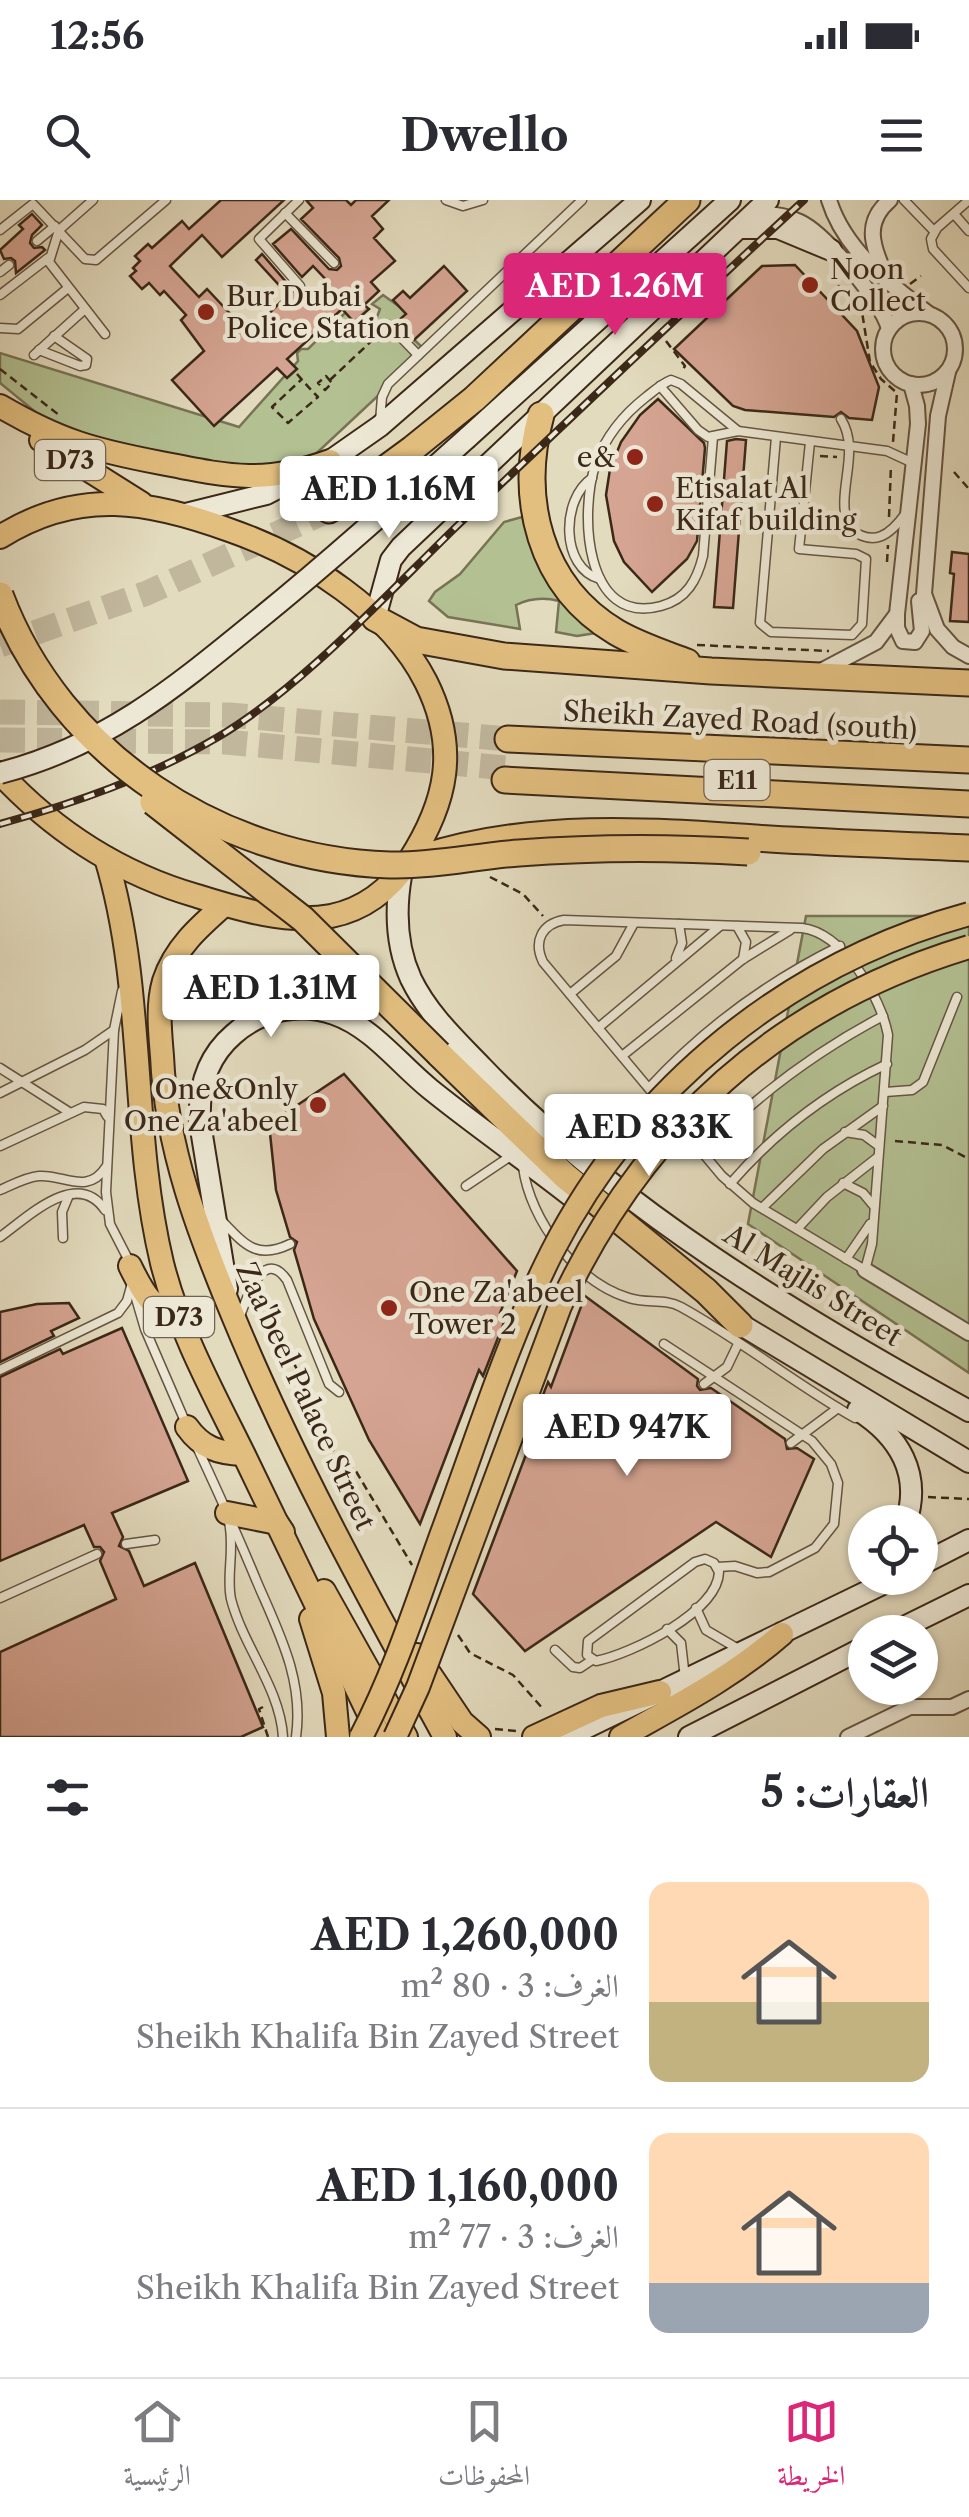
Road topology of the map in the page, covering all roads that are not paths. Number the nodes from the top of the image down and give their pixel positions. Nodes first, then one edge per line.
1 (166, 200) edge
2 (299, 200) edge
3 (446, 200) edge
4 (483, 200) edge
5 (582, 200) edge
6 (640, 200) edge
7 (687, 200) edge
8 (730, 200) edge
9 (768, 200) edge
10 (829, 200) edge
11 (890, 200) edge
12 (904, 200) edge
13 (969, 200) edge
14 (88, 202) edge
15 (285, 213) junction
16 (954, 214) junction
17 (745, 222) junction
18 (57, 228) junction
19 (0, 230) edge
20 (934, 231) junction
21 (969, 231) edge
22 (37, 241) dead end
23 (832, 250) joint
24 (48, 257) junction
25 (334, 263) dead end
26 (9, 265) dead end
27 (0, 276) edge
28 (889, 282) junction
29 (300, 286) dead end
30 (68, 288) junction
31 (969, 288) edge
32 (3, 291) edge
33 (85, 309) junction
34 (930, 314) junction
35 (390, 325) road end
36 (0, 328) edge
37 (889, 328) junction
38 (105, 334) dead end
39 (54, 336) junction
40 (962, 341) edge
41 (418, 355) junction
42 (948, 372) junction
43 (911, 384) junction
44 (660, 386) junction
45 (0, 408) edge
46 (540, 416) junction
47 (841, 418) dead end
48 (380, 426) junction
49 (738, 431) junction
50 (712, 437) junction
51 (776, 437) junction
52 (810, 442) junction
53 (850, 447) junction
54 (330, 461) junction
55 (913, 462) junction
56 (592, 478) junction
57 (144, 505) junction
58 (328, 510) tunnel mouth
59 (909, 510) junction
60 (186, 514) junction
61 (0, 536) edge
62 (600, 579) junction
63 (924, 581) junction
64 (0, 595) edge
65 (897, 614) junction
66 (375, 618) junction
67 (969, 656) edge
68 (711, 672) junction
69 (812, 675) junction
70 (969, 683) edge
71 (508, 739) tunnel mouth
72 (97, 745) junction
73 (969, 760) edge
74 (0, 773) edge
75 (969, 789) edge
76 (969, 804) edge
77 (969, 848) edge
78 (106, 858) junction
79 (969, 866) edge
80 (404, 869) junction
81 (224, 904) junction
82 (969, 914) edge
83 (634, 923) junction
84 (678, 924) junction
85 (720, 926) junction
86 (738, 926) junction
87 (794, 928) junction
88 (840, 946) junction
89 (969, 947) edge
90 (743, 959) junction
91 (672, 963) junction
92 (570, 994) junction
93 (957, 997) dead end
94 (883, 1016) junction
95 (598, 1028) junction
96 (124, 1034) junction
97 (160, 1034) junction
98 (622, 1056) junction
99 (887, 1064) junction
100 (0, 1068) edge
101 (22, 1083) junction
102 (648, 1088) junction
103 (884, 1092) junction
104 (0, 1093) edge
105 (883, 1106) junction
106 (69, 1112) junction
107 (109, 1120) junction
108 (845, 1132) junction
109 (0, 1146) edge
110 (879, 1146) junction
111 (702, 1151) junction
112 (519, 1155) junction
113 (878, 1156) junction
114 (108, 1158) junction
115 (843, 1183) junction
116 (730, 1184) junction
117 (466, 1186) dead end
118 (0, 1190) edge
119 (72, 1192) junction
120 (873, 1205) junction
121 (762, 1208) junction
122 (217, 1215) junction
123 (872, 1220) junction
124 (110, 1224) junction
125 (797, 1230) junction
126 (0, 1237) edge
127 (64, 1238) dead end
128 (290, 1244) dead end
129 (846, 1259) junction
130 (864, 1270) junction
131 (131, 1272) junction
132 (118, 1313) junction
133 (233, 1315) junction
134 (178, 1316) junction
135 (146, 1330) junction
136 (969, 1332) edge
137 (738, 1335) junction
138 (664, 1344) dead end
139 (0, 1370) edge
140 (714, 1379) junction
141 (704, 1384) dead end
142 (339, 1392) dead end
143 (838, 1408) junction
144 (969, 1411) edge
145 (188, 1427) junction
146 (800, 1434) junction
147 (790, 1443) dead end
148 (243, 1454) junction
149 (969, 1462) edge
150 (904, 1505) edge
151 (909, 1505) edge
152 (227, 1513) junction
153 (277, 1523) junction
154 (154, 1540) dead end
155 (969, 1540) edge
156 (126, 1544) dead end
157 (97, 1554) dead end
158 (938, 1556) edge
159 (717, 1567) junction
160 (303, 1576) junction
161 (848, 1585) edge
162 (969, 1594) edge
163 (861, 1595) edge
164 (0, 1598) edge
165 (374, 1608) junction
166 (696, 1608) junction
167 (969, 1608) edge
168 (929, 1615) edge
169 (938, 1619) edge
170 (668, 1629) junction
171 (782, 1634) junction
172 (555, 1650) dead end
173 (744, 1652) junction
174 (848, 1657) edge
175 (592, 1660) junction
176 (685, 1680) junction
177 (660, 1692) junction
178 (969, 1699) edge
179 (283, 1737) edge
180 (296, 1737) edge
181 (338, 1737) edge
182 (362, 1737) edge
183 (380, 1737) edge
184 (396, 1737) edge
185 (406, 1737) edge
186 (446, 1737) edge
187 (478, 1737) edge
188 (534, 1737) edge
189 (567, 1737) edge
190 (621, 1737) edge
191 (689, 1737) edge
192 (848, 1737) edge

1 - 18 lane
2 - 15 lane
3 - 4 lane
5 - 41 lane
6 - 48 main road
7 - 58 highway
8 - 74 main road, bridge
9 - 17 main road
10 - 28 street
11 - 28 street
12 - 20 lane
13 - 16 lane
14 - 18 lane
15 - 25 lane
15 - 29 lane
16 - 20 lane
16 - 21 lane
17 - 23 main road
17 - 46 main road
18 - 19 lane
18 - 22 lane
18 - 24 lane
20 - 31 lane
23 - 37 street
24 - 30 lane
24 - 32 lane
26 - 27 lane
27 - 32 lane
28 - 34 street
30 - 33 lane
30 - 36 lane
33 - 38 lane
33 - 39 lane
34 - 37 street
34 - 40 street
35 - 41 lane
37 - 43 street
39 - 39 lane
40 - 42 street
41 - 48 lane
42 - 43 street
42 - 63 street
43 - 55 street
44 - 49 lane
44 - 50 lane
44 - 56 lane
45 - 54 main road
45 - 57 main road, D73
46 - 66 main road
46 - 68 highway
47 - 53 lane
48 - 54 main road
49 - 50 lane
49 - 51 lane
50 - 62 lane
51 - 52 lane
51 - 52 lane
52 - 53 lane
53 - 55 lane
53 - 59 lane
54 - 60 main road
55 - 59 street
56 - 62 lane
56 - 62 lane
57 - 60 main road
57 - 61 main road
59 - 65 street
60 - 66 main road
63 - 65 street
63 - 67 street
64 - 72 highway, bridge
65 - 69 street
66 - 68 highway
66 - 80 main road
68 - 69 highway
69 - 70 highway
71 - 73 highway, Sheikh Zayed Road (south) / E11
72 - 79 highway, bridge
72 - 137 highway, bridge
74 - 78 main road
75 - 76 highway, E11
77 - 80 highway
78 - 81 main road
78 - 96 main road, D73
80 - 81 main road
80 - 144 main road, Al Majlis Street
81 - 97 main road, Zaa'beel Palace Street / D73
82 - 182 main road, bridge
83 - 84 lane
83 - 92 lane
83 - 92 lane
84 - 85 lane
84 - 91 lane
85 - 86 lane
85 - 91 lane
86 - 87 lane
86 - 90 lane
87 - 88 lane
87 - 90 lane
88 - 94 lane
88 - 102 lane
89 - 184 main road, bridge
90 - 98 lane
91 - 95 lane
92 - 95 lane
93 - 103 lane
94 - 99 lane
94 - 111 lane
95 - 98 lane
96 - 97 main road
96 - 101 lane
96 - 107 lane
96 - 134 main road, D73
97 - 133 main road, Zaa'beel Palace Street / D73
98 - 102 lane
99 - 103 lane
99 - 116 lane
100 - 101 lane
101 - 104 lane
101 - 106 lane
102 - 111 lane
103 - 105 lane
105 - 108 lane
105 - 110 lane
106 - 107 lane
106 - 109 lane
107 - 114 lane
108 - 110 lane
108 - 121 lane
110 - 113 lane
111 - 116 lane
112 - 117 lane
112 - 122 main road
112 - 137 main road
112 - 137 lane
113 - 115 lane
113 - 120 lane
114 - 118 lane
114 - 124 lane
115 - 120 lane
115 - 125 lane
116 - 121 lane
119 - 124 lane
119 - 126 lane
119 - 127 lane
120 - 123 lane
121 - 125 lane
122 - 128 lane
122 - 133 main road
123 - 129 lane
123 - 130 lane
124 - 131 lane
125 - 129 lane
129 - 130 lane
130 - 136 street
131 - 132 lane
131 - 134 main road
131 - 135 lane
132 - 135 lane
132 - 139 lane
133 - 142 lane
133 - 165 main road, Zaa'beel Palace Street / D73
134 - 148 main road, D73
135 - 145 lane
137 - 140 lane
137 - 143 lane
137 - 149 main road
137 - 151 main road
138 - 140 lane
140 - 141 lane
140 - 146 lane
143 - 146 lane
143 - 150 lane
145 - 148 main road
145 - 152 lane
146 - 147 lane
146 - 159 lane
148 - 153 main road, D73
152 - 153 main road
152 - 179 lane
152 - 180 lane
153 - 160 main road, D73
153 - 185 main road
154 - 156 lane
155 - 158 main road
157 - 164 lane
159 - 166 lane
159 - 175 lane
160 - 181 main road
160 - 183 main road, D73
161 - 171 main road
162 - 168 main road
163 - 171 main road
165 - 186 main road, Zaa'beel Palace Street / D73
165 - 187 main road
166 - 170 lane
166 - 173 lane
167 - 169 main road
170 - 175 lane
170 - 176 lane
171 - 173 main road
171 - 190 main road
172 - 175 lane
173 - 176 main road
174 - 191 main road
176 - 177 main road
177 - 188 main road
177 - 189 main road
178 - 192 street

